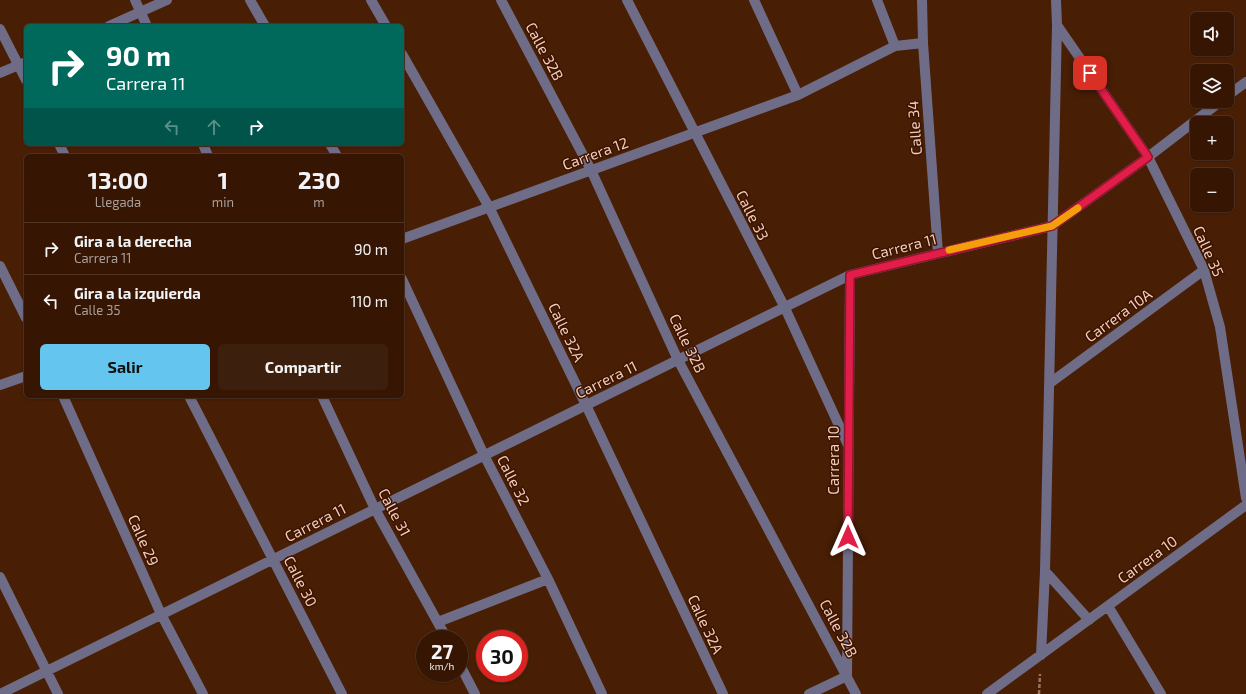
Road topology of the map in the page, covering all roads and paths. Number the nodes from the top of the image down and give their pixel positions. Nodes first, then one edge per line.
1 (135, 0) edge
2 (167, 0) edge
3 (250, 0) edge
4 (371, 0) edge
5 (501, 0) edge
6 (627, 0) edge
7 (754, 0) edge
8 (877, 0) edge
9 (922, 0) edge
10 (1056, 0) edge
11 (141, 12) junction
12 (114, 24) edge
13 (146, 24) edge
14 (264, 24) edge
15 (385, 24) edge
16 (1057, 25) junction
17 (0, 29) edge
18 (923, 43) junction
19 (895, 46) junction
20 (404, 58) edge
21 (22, 63) edge
22 (0, 73) edge
23 (1246, 82) edge
24 (1234, 91) edge
25 (798, 95) junction
26 (1212, 108) edge
27 (694, 133) junction
28 (1148, 157) junction
29 (591, 170) junction
30 (489, 207) junction
31 (1052, 226) junction
32 (404, 238) edge
33 (938, 253) junction
34 (0, 266) edge
35 (1204, 270) junction
36 (850, 275) junction
37 (404, 283) edge
38 (784, 308) junction
39 (24, 314) edge
40 (678, 360) junction
41 (24, 377) edge
42 (1050, 383) junction
43 (0, 385) edge
44 (64, 398) edge
45 (190, 398) edge
46 (323, 398) edge
47 (586, 405) junction
48 (848, 445) junction
49 (484, 455) junction
50 (1246, 498) edge
51 (1246, 505) edge
52 (375, 509) junction
53 (273, 560) junction
54 (1045, 572) junction
55 (0, 577) edge
56 (548, 579) junction
57 (1108, 606) junction
58 (161, 614) junction
59 (1089, 620) junction
60 (438, 622) junction
61 (442, 630) edge
62 (1041, 655) junction
63 (47, 671) junction
64 (847, 676) junction
65 (468, 680) edge
66 (0, 694) edge
67 (58, 694) edge
68 (203, 694) edge
69 (342, 694) edge
70 (475, 694) edge
71 (602, 694) edge
72 (723, 694) edge
73 (809, 694) edge
74 (856, 694) edge
75 (987, 694) edge
76 (1161, 694) edge

1 - 11 street
2 - 11 street
3 - 14 street
4 - 15 street
5 - 29 street, Calle 32B
6 - 27 street, Calle 33
7 - 25 street
8 - 19 street
9 - 18 street, Calle 34
10 - 16 street
11 - 12 street
11 - 13 street
16 - 28 street, Calle 35
16 - 31 street
17 - 21 street
18 - 19 street
18 - 33 street, Calle 34
19 - 25 street, Carrera 12
20 - 30 street, Calle 32A
21 - 22 street
23 - 24 street
25 - 27 street, Carrera 12
26 - 28 street, Carrera 11
27 - 29 street, Carrera 12
27 - 38 street, Calle 33
28 - 31 street, Carrera 11
28 - 35 street, Calle 35
29 - 30 street, Carrera 12
29 - 40 street, Calle 32B
30 - 32 street, Carrera 12
30 - 47 street, Calle 32A
31 - 33 street, Carrera 11
31 - 42 street
33 - 36 street, Carrera 11
34 - 39 street
35 - 42 street, Carrera 10A
35 - 50 street, Calle 35
36 - 38 street, Carrera 11
36 - 48 street, Carrera 10
37 - 49 street, Calle 32
38 - 40 street, Carrera 11
38 - 48 street, Calle 33
40 - 47 street, Carrera 11
40 - 64 street, Calle 32B
41 - 43 street
42 - 54 street
44 - 58 street, Calle 29
45 - 53 street, Calle 30
46 - 52 street, Calle 31
47 - 49 street, Carrera 11
47 - 72 street, Calle 32A
48 - 64 street, Carrera 10
49 - 52 street, Carrera 11
49 - 56 street, Calle 32
51 - 57 street, Carrera 10
52 - 53 street, Carrera 11
52 - 60 street, Calle 31
53 - 58 street, Carrera 11
53 - 69 street, Calle 30
54 - 59 street
54 - 62 street
55 - 63 street
56 - 60 street
56 - 71 street, Calle 32
57 - 59 street, Carrera 10
57 - 76 street
58 - 63 street, Carrera 11
58 - 68 street, Calle 29
59 - 62 street, Carrera 10
60 - 61 street, Calle 31
62 - 75 street, Carrera 10
63 - 66 street, Carrera 11
63 - 67 street
64 - 73 street
64 - 74 street, Calle 32B
65 - 70 street

